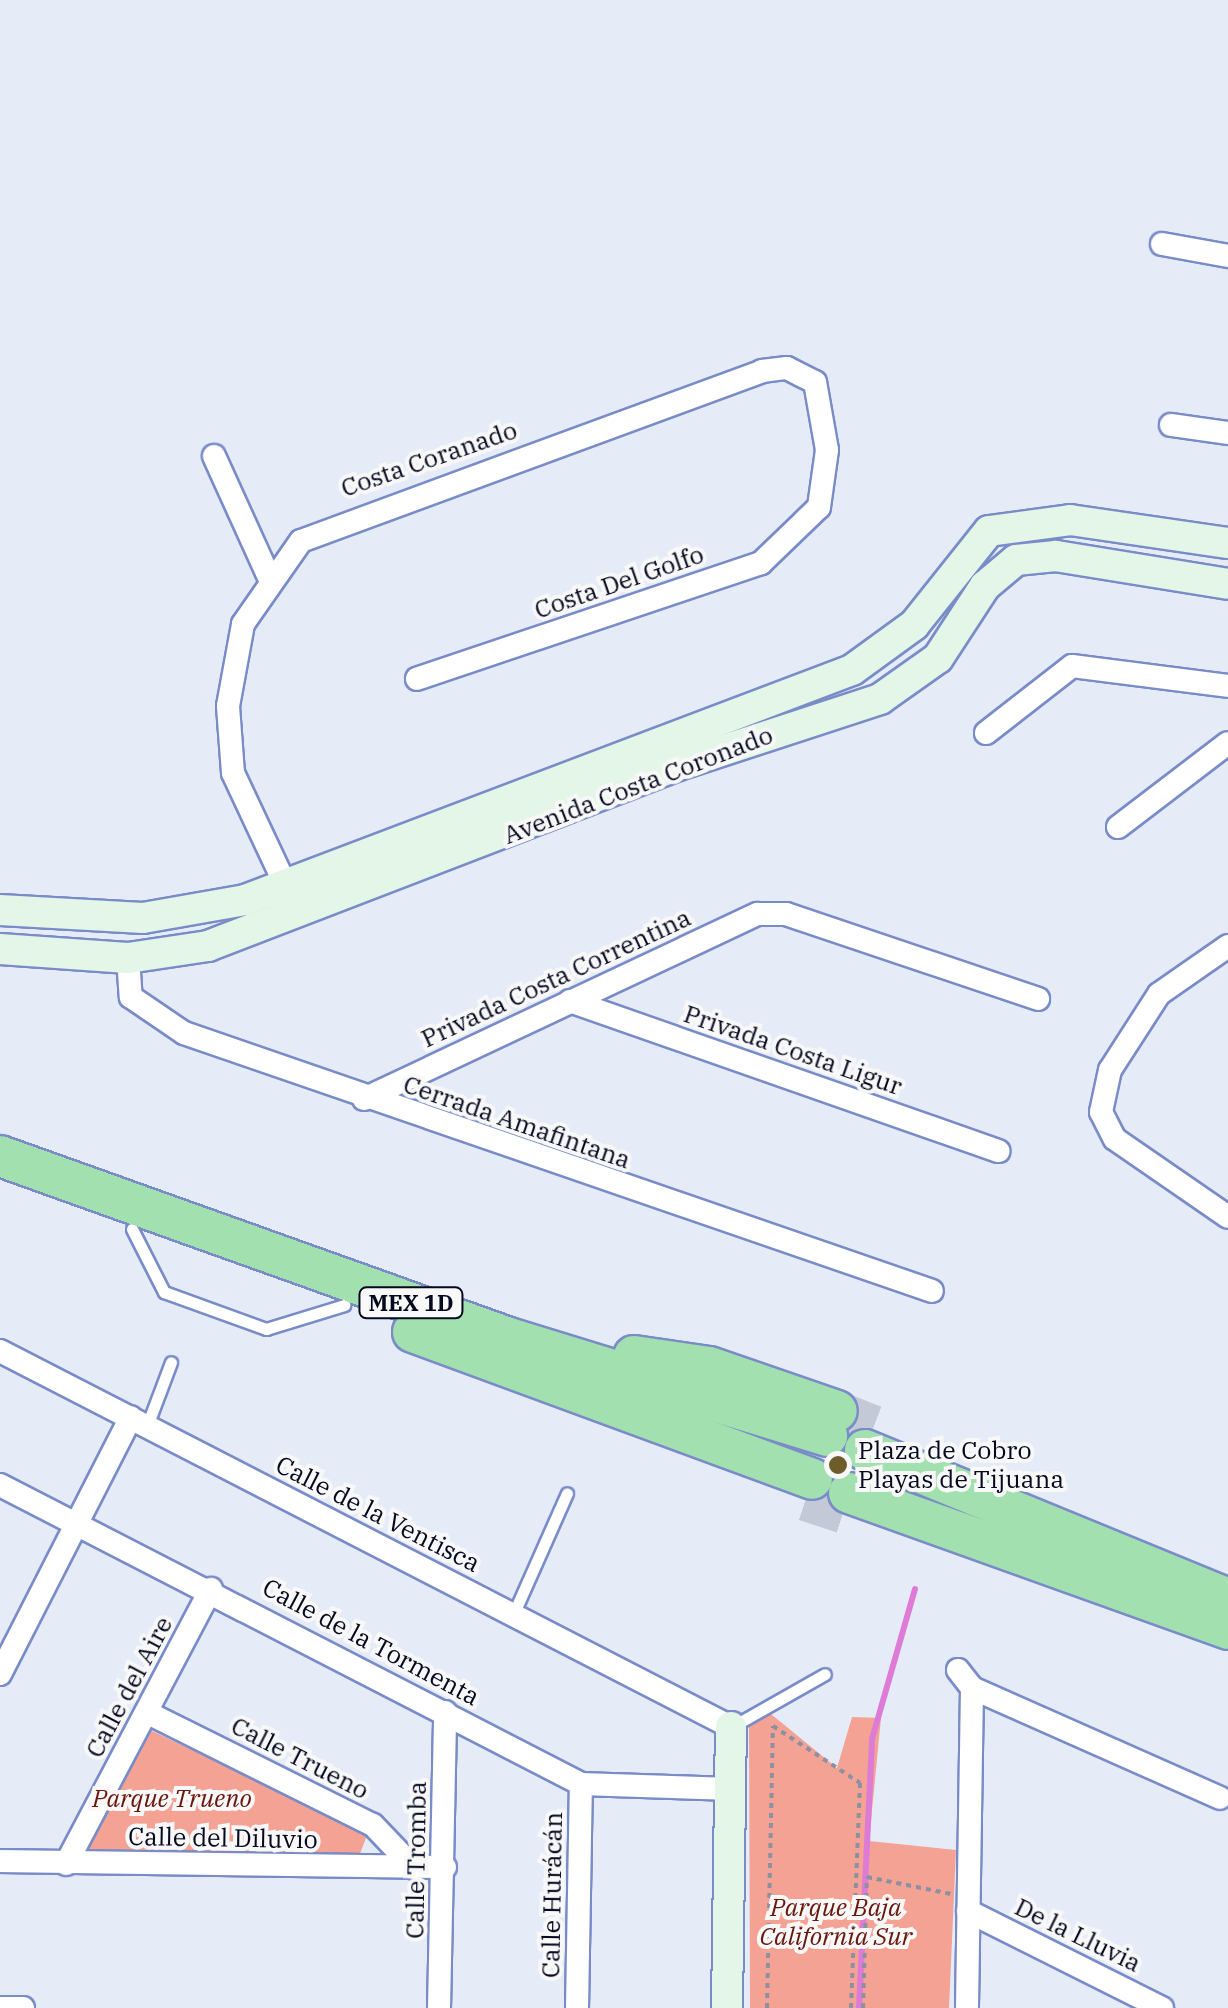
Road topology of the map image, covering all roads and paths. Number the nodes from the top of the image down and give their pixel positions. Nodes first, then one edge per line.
1 (1162, 244) dead end
2 (1228, 256) edge
3 (1171, 425) dead end
4 (1228, 433) edge
5 (214, 456) dead end
6 (819, 508) joint
7 (1228, 542) edge
8 (268, 577) junction
9 (1228, 584) edge
10 (418, 679) dead end
11 (1228, 686) edge
12 (986, 733) dead end
13 (1228, 742) edge
14 (474, 811) junction
15 (1118, 827) dead end
16 (487, 842) junction
17 (286, 886) junction
18 (0, 910) edge
19 (1228, 946) edge
20 (0, 949) edge
21 (128, 958) junction
22 (1038, 999) dead end
23 (570, 1001) junction
24 (364, 1099) junction
25 (998, 1151) dead end
26 (0, 1156) edge
27 (0, 1183) edge
28 (1228, 1217) edge
29 (932, 1291) dead end
30 (498, 1350) junction
31 (0, 1351) edge
32 (172, 1362) dead end
33 (139, 1421) junction
34 (832, 1424) tunnel mouth
35 (869, 1437) tunnel mouth
36 (0, 1485) edge
37 (808, 1490) tunnel mouth
38 (568, 1494) dead end
39 (846, 1503) tunnel mouth
40 (80, 1524) junction
41 (211, 1589) junction
42 (1228, 1598) edge
43 (513, 1614) junction
44 (1228, 1629) edge
45 (0, 1674) edge
46 (825, 1674) dead end
47 (446, 1712) junction
48 (148, 1713) junction
49 (731, 1727) junction
50 (581, 1784) junction
51 (732, 1789) junction
52 (1220, 1798) dead end
53 (0, 1862) edge
54 (66, 1864) junction
55 (414, 1868) junction
56 (445, 1868) junction
57 (951, 1894) dead end
58 (968, 1912) junction
59 (1118, 1996) edge
60 (0, 2008) edge
61 (23, 2008) edge
62 (439, 2008) edge
63 (577, 2008) edge
64 (727, 2008) edge
65 (767, 2008) edge
66 (851, 2008) edge
67 (863, 2008) edge
68 (966, 2008) edge
69 (1162, 2008) edge

1 - 2 street
3 - 4 street
5 - 8 street
6 - 8 street, Costa Coranado
6 - 10 street, Costa Del Golfo
7 - 14 street, Avenida Costa Coronado
8 - 17 street, Costa Coranado
9 - 16 street, Avenida Costa Coronado
11 - 12 street
13 - 15 street
14 - 16 street
14 - 17 street, Avenida Costa Coronado
16 - 21 street, Avenida Costa Coronado
17 - 18 street, Avenida Costa Coronado
19 - 28 street
20 - 21 street, Avenida Costa Coronado
21 - 24 street, Cerrada Amafintana
22 - 23 street, Privada Costa Correntina
23 - 24 street, Privada Costa Correntina
23 - 25 street, Privada Costa Ligur
24 - 29 street, Cerrada Amafintana
26 - 30 highway, MEX 1D
27 - 30 highway, MEX 1D
30 - 34 highway
30 - 37 highway, MEX 1D
31 - 33 street, Calle de la Ventisca
32 - 33 lane
33 - 40 street
33 - 43 street, Calle de la Ventisca
35 - 42 highway
36 - 40 street, Calle de la Tormenta
38 - 43 lane
39 - 44 highway
40 - 41 street, Calle de la Tormenta
40 - 45 street
41 - 47 street, Calle de la Tormenta
41 - 48 street, Calle del Aire
43 - 49 street, Calle de la Ventisca
46 - 49 lane
47 - 50 street, Calle de la Tormenta
47 - 56 street, Calle Tromba
48 - 54 street, Calle del Aire
48 - 55 street, Calle Trueno
49 - 51 street
50 - 51 street, Calle de la Tormenta
50 - 63 street, Calle Hurácán
51 - 64 street
52 - 58 street
53 - 54 street, Calle del Diluvio
54 - 55 street, Calle del Diluvio
55 - 56 street, Calle del Diluvio
56 - 62 street, Calle Tromba
57 - 67 path
58 - 59 street, De la Lluvia
58 - 68 street
59 - 69 street, De la Lluvia
60 - 61 street
65 - 66 path

